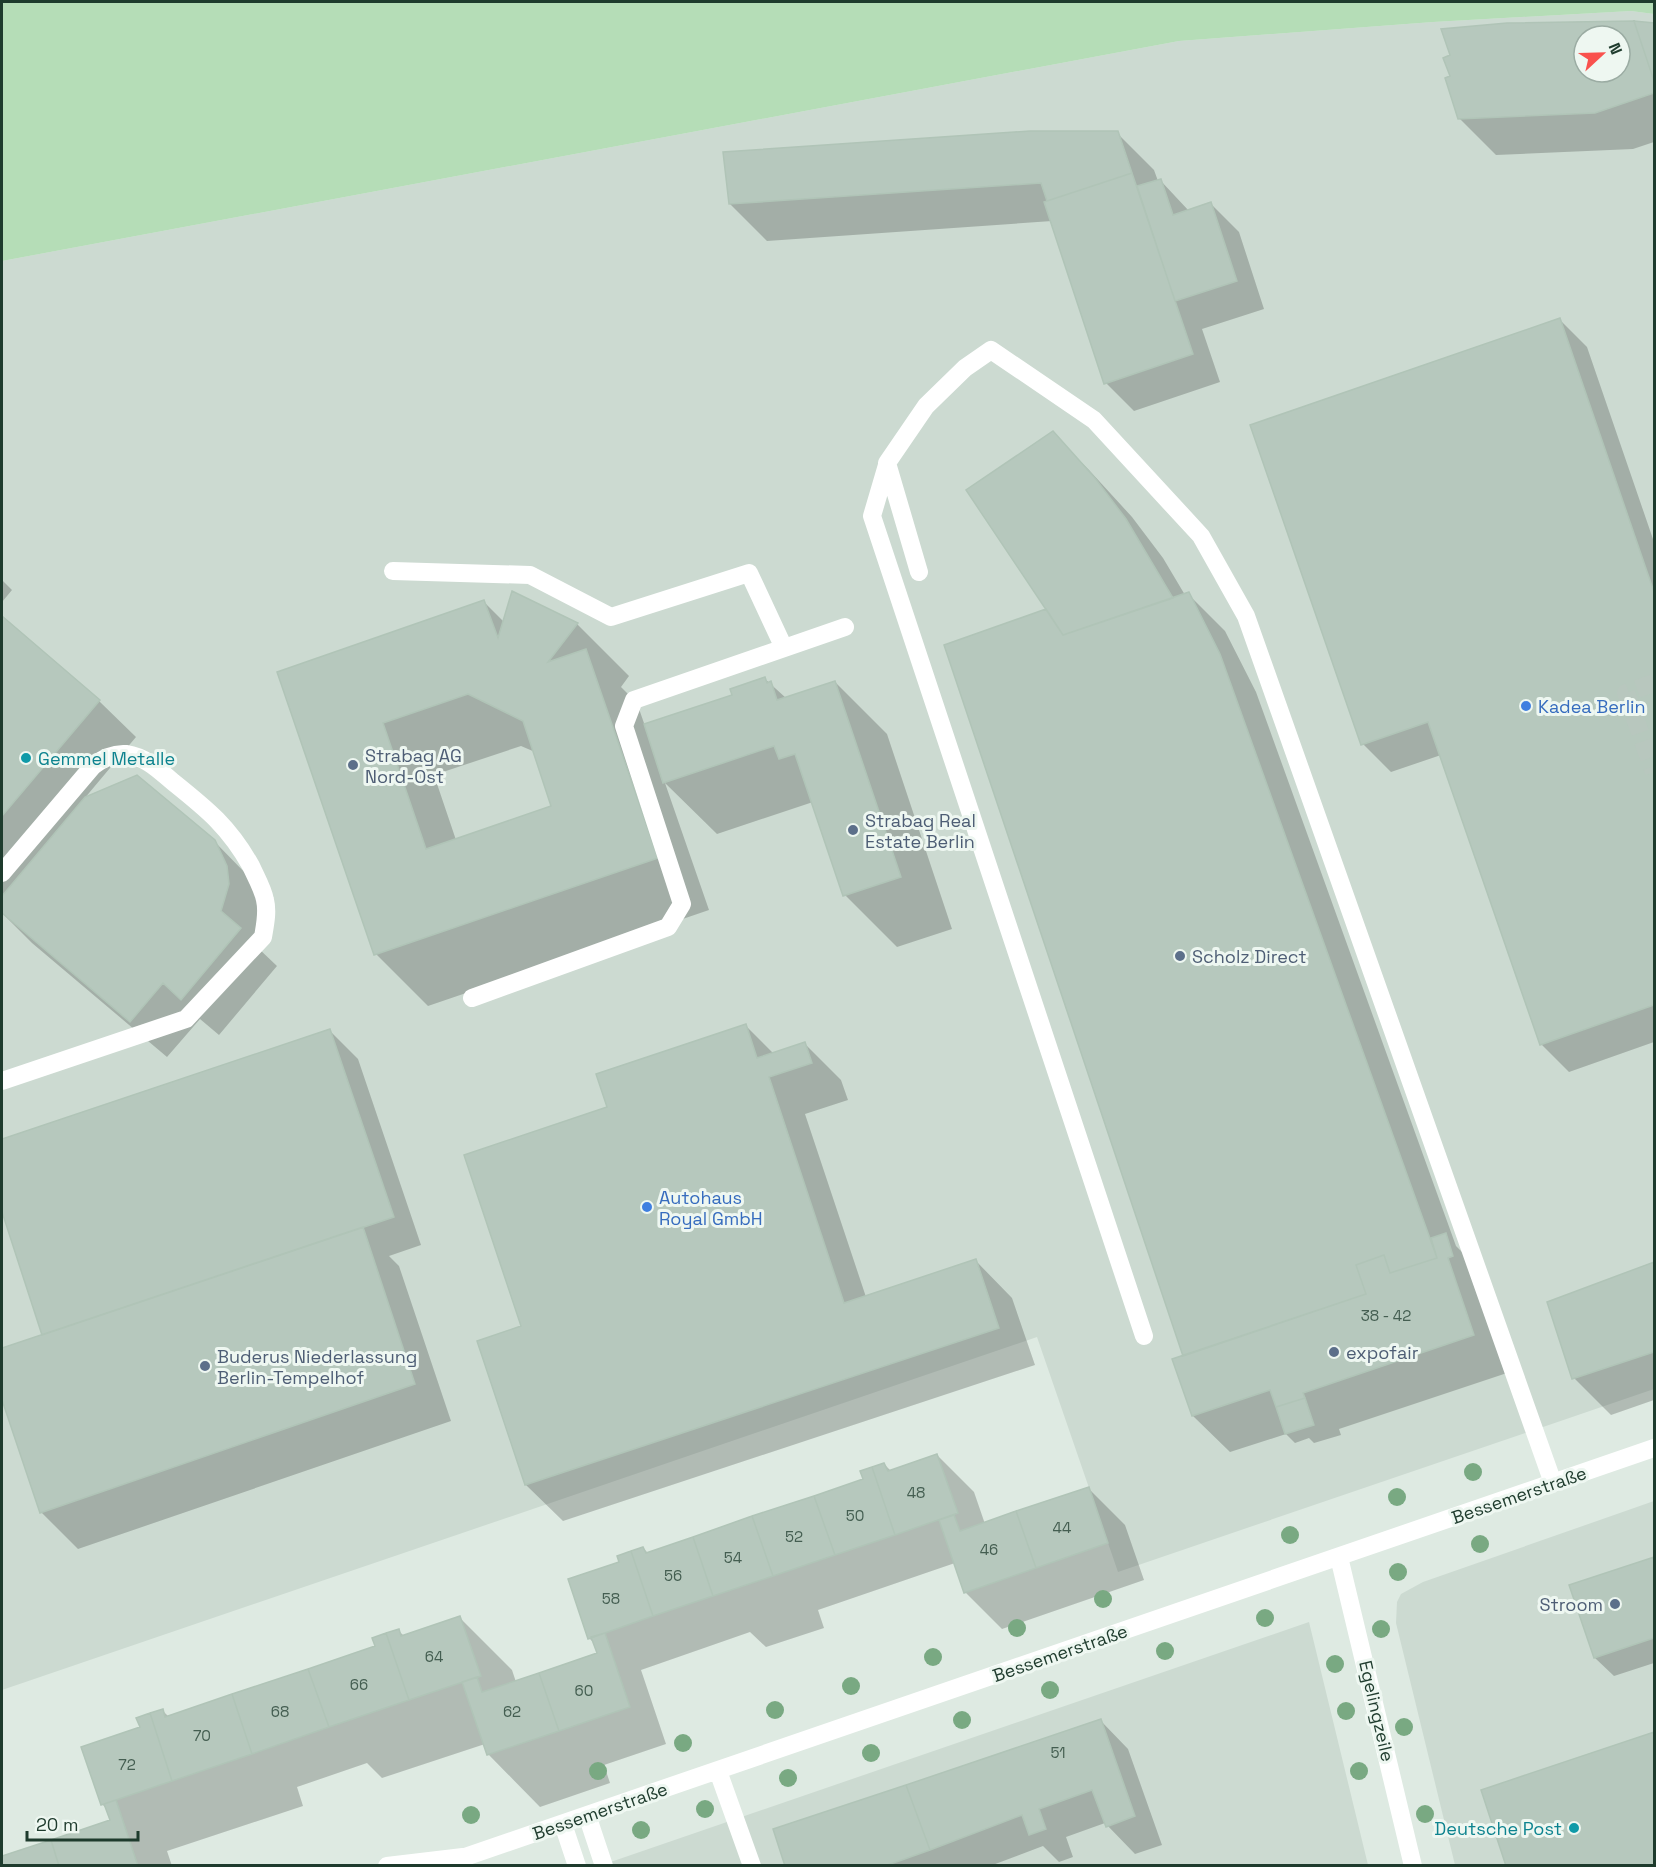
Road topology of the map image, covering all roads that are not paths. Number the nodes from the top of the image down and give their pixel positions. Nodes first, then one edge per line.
1 (887, 463) junction
2 (393, 571) dead end
3 (919, 572) dead end
4 (845, 627) dead end
5 (784, 648) junction
6 (2, 873) edge
7 (472, 998) dead end
8 (2, 1081) edge
9 (1144, 1336) dead end
10 (1654, 1448) edge
11 (1553, 1483) junction
12 (1340, 1557) junction
13 (718, 1770) junction
14 (587, 1815) junction
15 (563, 1824) junction
16 (457, 1861) edge
17 (387, 1866) edge
18 (577, 1866) edge
19 (604, 1866) edge
20 (752, 1866) edge
21 (1413, 1866) edge

1 - 3 street
1 - 9 street
1 - 11 street
2 - 5 street
4 - 5 street
5 - 7 street
6 - 8 street
10 - 11 street, Bessemerstraße
11 - 12 street, Bessemerstraße
12 - 13 street, Bessemerstraße
12 - 21 street, Egelingzeile
13 - 14 street, Bessemerstraße
13 - 20 street
14 - 15 street, Bessemerstraße
14 - 19 street
15 - 16 street, Bessemerstraße
15 - 18 street
16 - 17 street, Bessemerstraße

